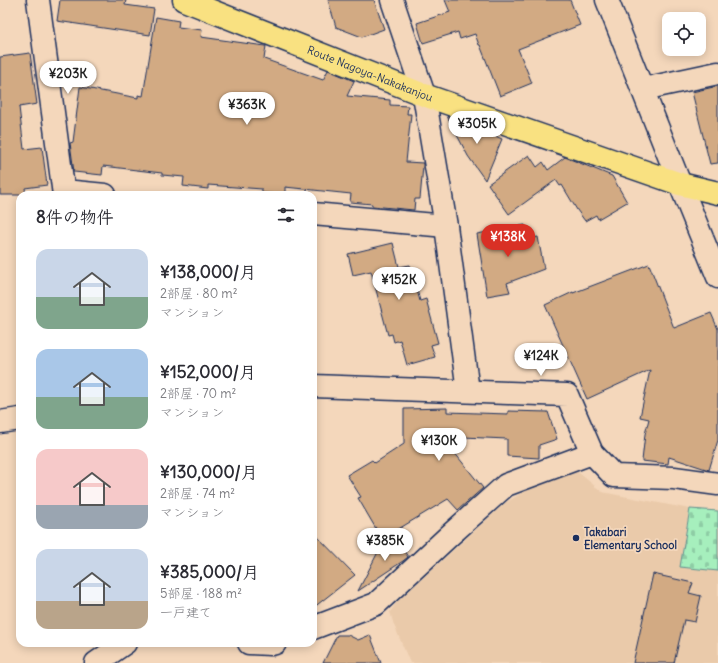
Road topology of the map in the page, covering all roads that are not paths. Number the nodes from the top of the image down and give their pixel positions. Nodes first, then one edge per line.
1 (38, 0) edge
2 (184, 0) edge
3 (392, 0) edge
4 (607, 0) edge
5 (718, 73) edge
6 (643, 89) junction
7 (424, 94) junction
8 (680, 184) junction
9 (64, 191) edge
10 (718, 194) edge
11 (317, 214) edge
12 (446, 226) junction
13 (718, 277) edge
14 (317, 386) edge
15 (468, 392) junction
16 (16, 420) edge
17 (0, 422) edge
18 (592, 453) junction
19 (718, 484) edge
20 (317, 626) edge
21 (119, 647) edge
22 (96, 663) edge

1 - 9 street
2 - 7 main road, Route Nagoya-Nakakanjou
3 - 7 street
4 - 6 street
5 - 6 street
6 - 8 street
7 - 8 main road, Route Nagoya-Nakakanjou
7 - 12 street
8 - 10 main road, Route Nagoya-Nakakanjou
8 - 13 street
11 - 12 street
12 - 15 street
14 - 15 street
15 - 18 street
16 - 17 street
18 - 19 street
18 - 20 street
21 - 22 street

